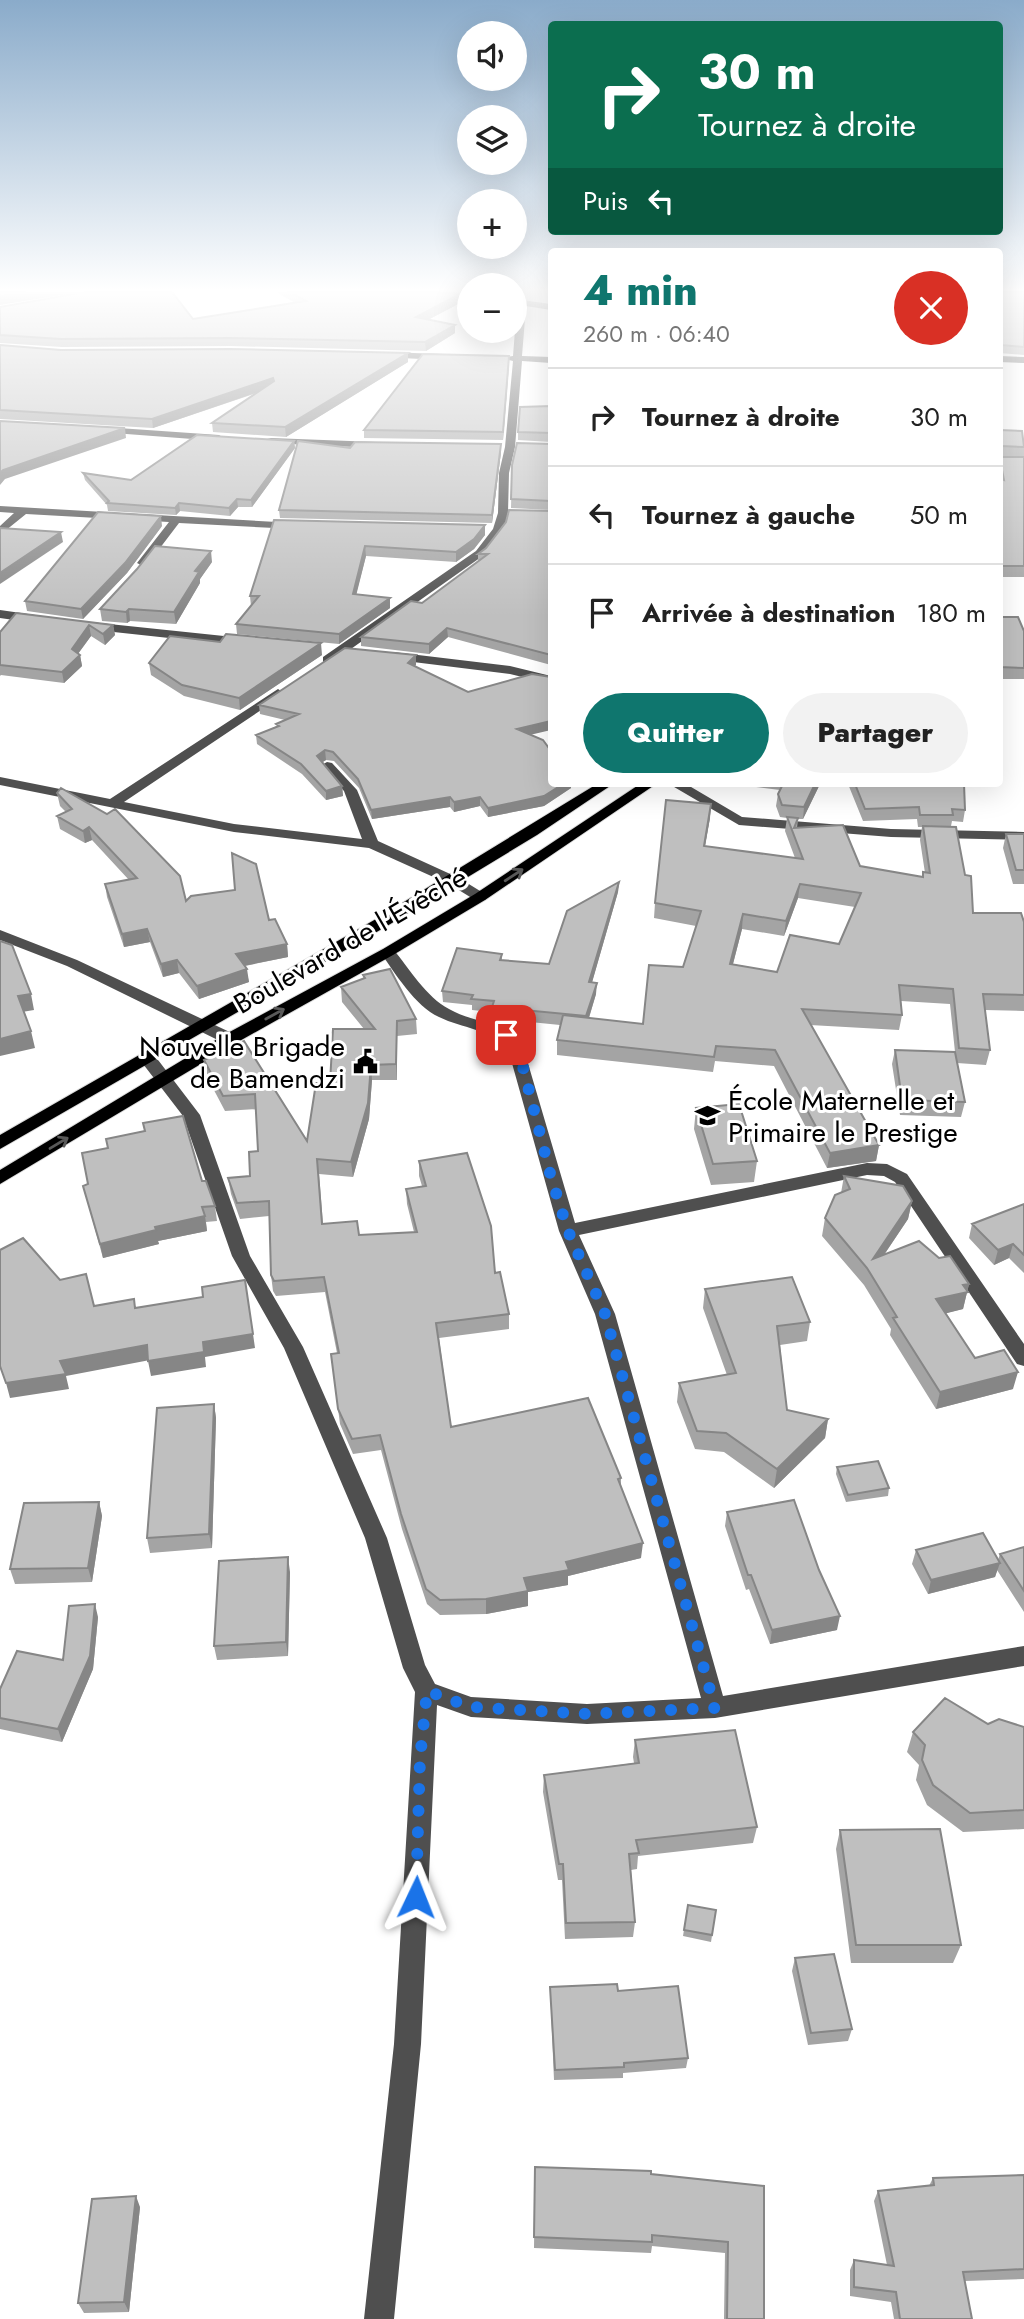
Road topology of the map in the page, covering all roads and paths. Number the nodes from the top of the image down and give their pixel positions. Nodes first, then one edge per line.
1 (513, 400) edge
2 (86, 429) edge
3 (230, 439) edge
4 (257, 440) edge
5 (385, 445) edge
6 (496, 447) edge
7 (510, 447) junction
8 (523, 447) edge
9 (0, 509) edge
10 (24, 510) junction
11 (175, 521) junction
12 (312, 526) edge
13 (477, 529) edge
14 (498, 529) junction
15 (0, 532) edge
16 (133, 577) edge
17 (0, 614) edge
18 (49, 621) edge
19 (86, 622) edge
20 (260, 643) edge
21 (314, 648) edge
22 (342, 651) junction
23 (319, 666) edge
24 (548, 679) edge
25 (284, 689) edge
26 (327, 766) edge
27 (0, 781) edge
28 (601, 787) edge
29 (645, 787) edge
30 (681, 787) edge
31 (112, 804) junction
32 (1024, 836) edge
33 (372, 845) junction
34 (454, 881) junction
35 (480, 897) junction
36 (0, 935) edge
37 (388, 952) junction
38 (201, 1025) junction
39 (230, 1039) junction
40 (146, 1056) junction
41 (166, 1079) junction
42 (0, 1143) edge
43 (0, 1178) edge
44 (568, 1231) junction
45 (1024, 1359) edge
46 (1024, 1656) edge
47 (427, 1691) junction
48 (715, 1708) junction
49 (379, 2319) edge

1 - 7 street
2 - 3 street
4 - 5 street
6 - 7 street
7 - 8 street
7 - 14 street
9 - 10 street
10 - 11 street
10 - 15 street
11 - 12 street
11 - 16 street
13 - 14 street
14 - 22 street
17 - 18 street
19 - 20 street
21 - 22 street
22 - 23 street
22 - 24 street
25 - 31 street
26 - 33 street
27 - 31 street
28 - 34 main road, Boulevard de l'Évêché
35 -> 29 main road, Boulevard de l'Évêché
30 - 32 street
31 - 33 street
33 - 34 street
34 - 35 street
34 - 38 main road, Boulevard de l'Évêché
35 - 37 main road, Boulevard de l'Évêché
36 - 38 street
39 -> 37 main road, Boulevard de l'Évêché
37 - 44 street
38 - 39 street
38 - 40 main road, Boulevard de l'Évêché
39 - 41 main road, Boulevard de l'Évêché
40 - 41 street
40 - 42 main road, Boulevard de l'Évêché
43 -> 41 main road, Boulevard de l'Évêché
41 - 47 street
44 - 45 street
44 - 48 street
46 - 48 street
47 - 48 street
47 - 49 street

